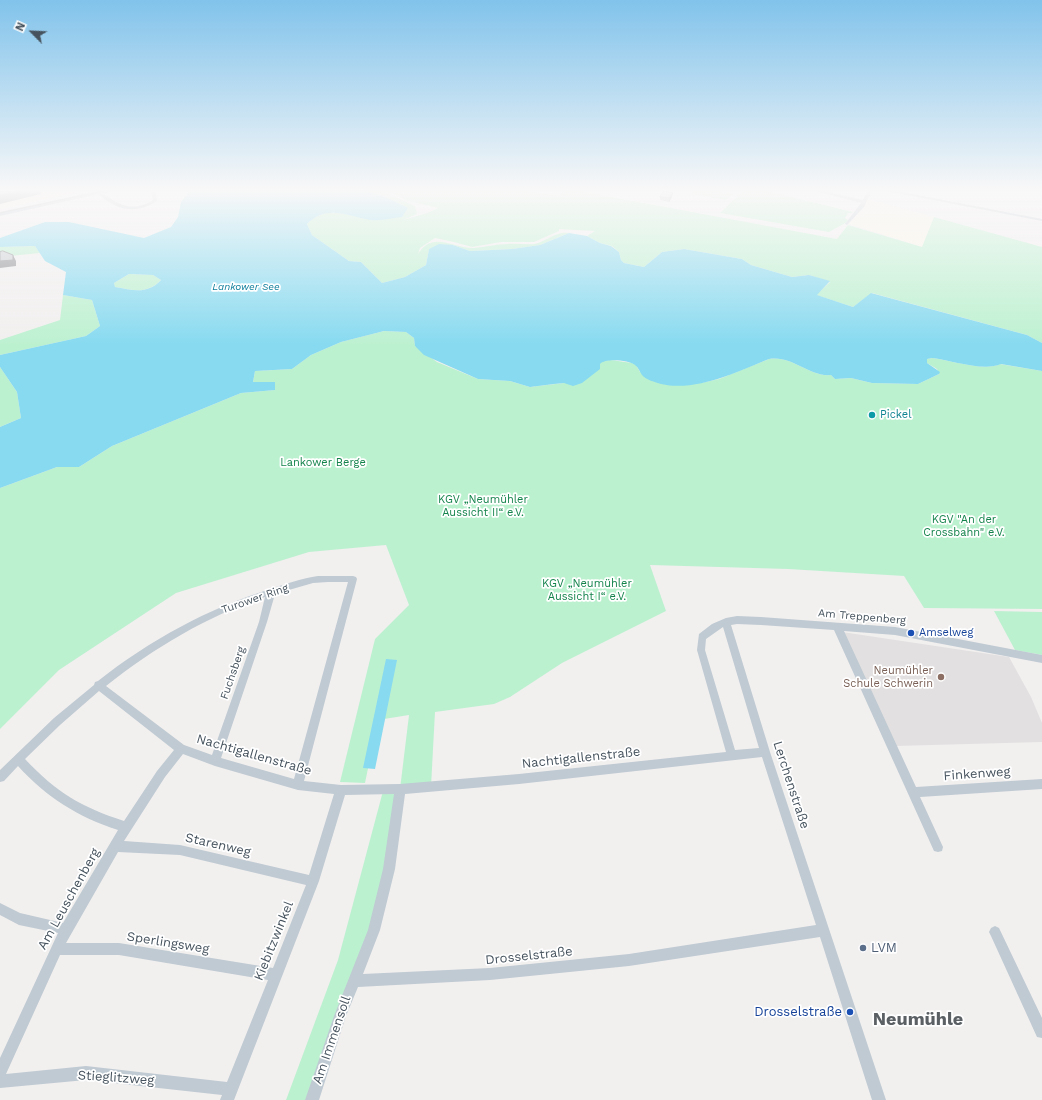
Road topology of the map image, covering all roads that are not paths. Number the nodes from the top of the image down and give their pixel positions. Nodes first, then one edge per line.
1 (271, 592) junction
2 (726, 622) junction
3 (837, 626) junction
4 (1042, 659) edge
5 (98, 685) junction
6 (181, 749) junction
7 (765, 752) junction
8 (732, 756) junction
9 (18, 758) junction
10 (215, 761) junction
11 (0, 777) edge
12 (1042, 784) edge
13 (298, 785) junction
14 (400, 789) junction
15 (341, 790) junction
16 (913, 792) junction
17 (126, 827) junction
18 (115, 846) junction
19 (938, 847) dead end
20 (313, 881) junction
21 (0, 909) edge
22 (66, 929) junction
23 (824, 930) junction
24 (994, 932) dead end
25 (56, 949) junction
26 (276, 975) junction
27 (353, 981) junction
28 (1042, 1032) edge
29 (0, 1073) edge
30 (0, 1081) edge
31 (230, 1094) edge
32 (312, 1100) edge
33 (879, 1100) edge

1 - 5 street, Turower Ring
1 - 10 street, Fuchsberg
1 - 13 street, Turower Ring
2 - 3 street, Am Treppenberg
2 - 7 street, Lerchenstraße
2 - 8 street
3 - 4 street, Am Treppenberg
3 - 16 street
5 - 6 street, Nachtigallenstraße
5 - 9 street, Turower Ring
6 - 10 street, Nachtigallenstraße
6 - 17 street, Am Leuschenberg
7 - 8 street, Nachtigallenstraße
7 - 23 street, Lerchenstraße
8 - 14 street, Nachtigallenstraße
9 - 11 street, Turower Ring
9 - 17 street
10 - 13 street, Nachtigallenstraße
12 - 16 street, Finkenweg
13 - 15 street, Nachtigallenstraße
14 - 15 street, Nachtigallenstraße
14 - 27 street
15 - 20 street, Kiebitzwinkel
16 - 19 street
17 - 18 street, Am Leuschenberg
18 - 20 street, Starenweg
18 - 22 street, Am Leuschenberg
20 - 26 street, Kiebitzwinkel
21 - 22 street
22 - 25 street, Am Leuschenberg
23 - 27 street, Drosselstraße
23 - 33 street, Lerchenstraße
24 - 28 street
25 - 26 street, Sperlingsweg
25 - 29 street, Am Leuschenberg
26 - 31 street, Kiebitzwinkel
27 - 32 street, Am Immensoll
30 - 31 street, Stieglitzweg

